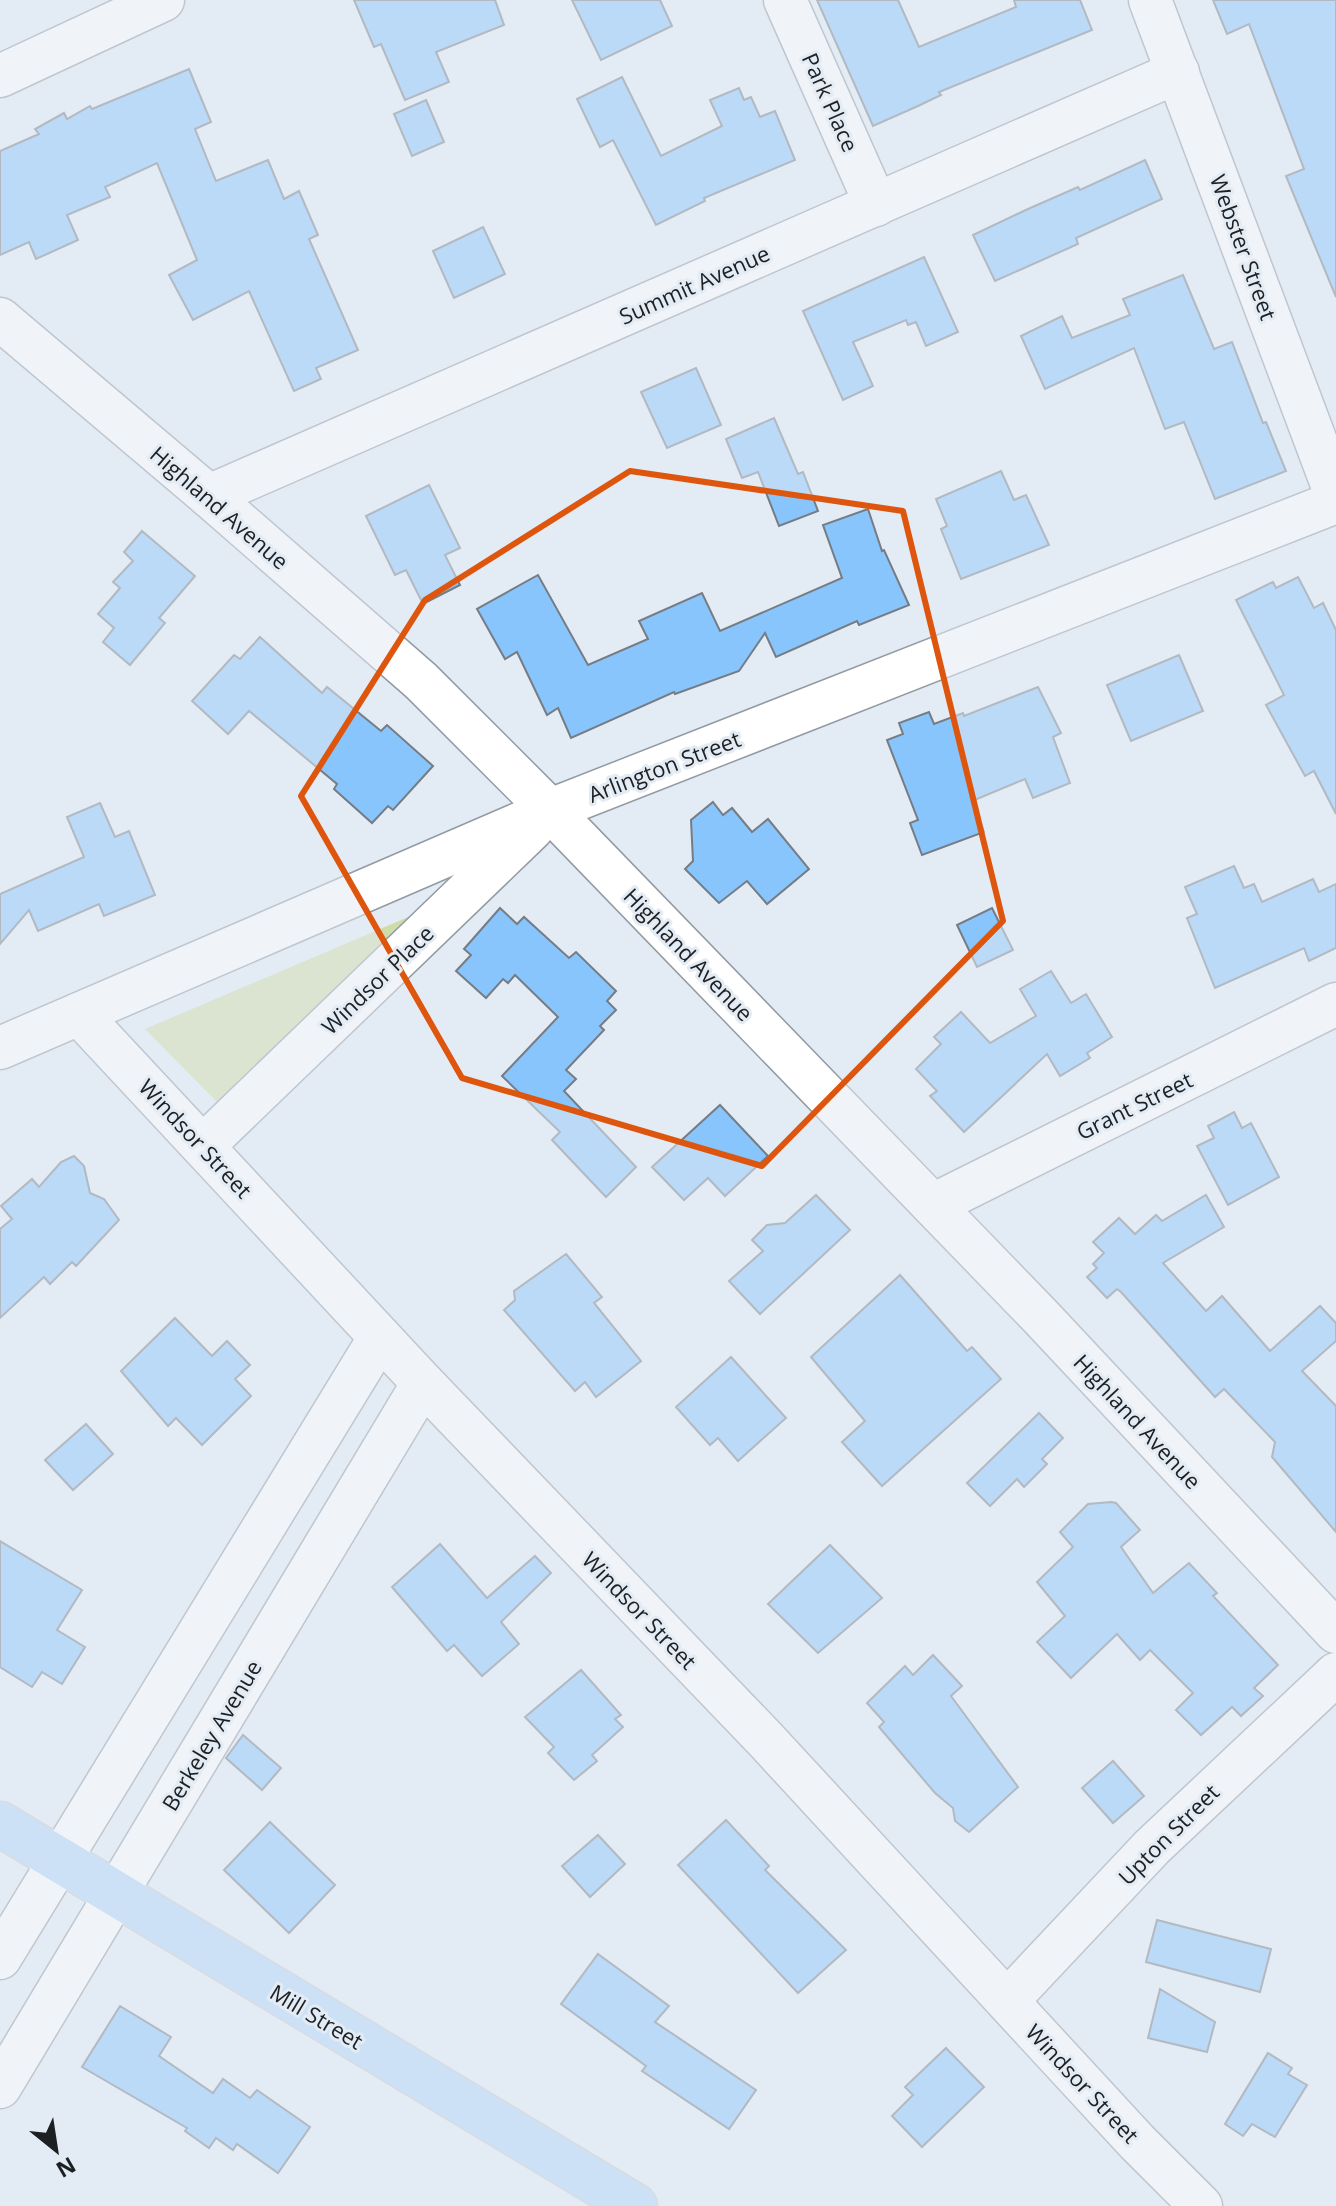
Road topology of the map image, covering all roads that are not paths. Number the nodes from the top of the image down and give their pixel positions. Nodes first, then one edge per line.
1 (785, 0) edge
2 (1150, 0) edge
3 (144, 4) edge
4 (1178, 72) junction
5 (0, 76) edge
6 (876, 205) junction
7 (0, 319) edge
8 (1336, 495) edge
9 (209, 496) junction
10 (1336, 502) edge
11 (551, 811) junction
12 (1336, 1004) edge
13 (79, 1014) junction
14 (0, 1048) edge
15 (203, 1146) junction
16 (933, 1205) junction
17 (380, 1337) junction
18 (423, 1383) junction
19 (1336, 1632) edge
20 (1336, 1674) edge
21 (0, 1824) edge
22 (60, 1861) junction
23 (116, 1894) junction
24 (0, 1958) edge
25 (1007, 2001) junction
26 (0, 2087) edge
27 (635, 2206) edge
28 (1201, 2206) edge

1 - 6 street, Park Place
2 - 4 street, Webster Street
3 - 5 street
4 - 6 street, Summit Avenue
4 - 8 street, Webster Street
6 - 9 street, Summit Avenue
7 - 9 street, Highland Avenue
9 - 11 street, Highland Avenue
10 - 11 street, Arlington Street
11 - 13 street, Arlington Street
11 - 15 street, Windsor Place
11 - 16 street, Highland Avenue
12 - 16 street, Grant Street
13 - 14 street, Arlington Street
13 - 15 street, Windsor Street
15 - 17 street, Windsor Street
16 - 19 street, Highland Avenue
17 - 18 street, Windsor Street
17 - 22 street
18 - 23 street, Berkeley Avenue
18 - 25 street, Windsor Street
20 - 25 street, Upton Street
21 - 22 main road, Mill Street
22 - 23 main road, Mill Street
22 - 24 street
23 - 26 street, Berkeley Avenue
23 - 27 main road, Mill Street
25 - 28 street, Windsor Street

